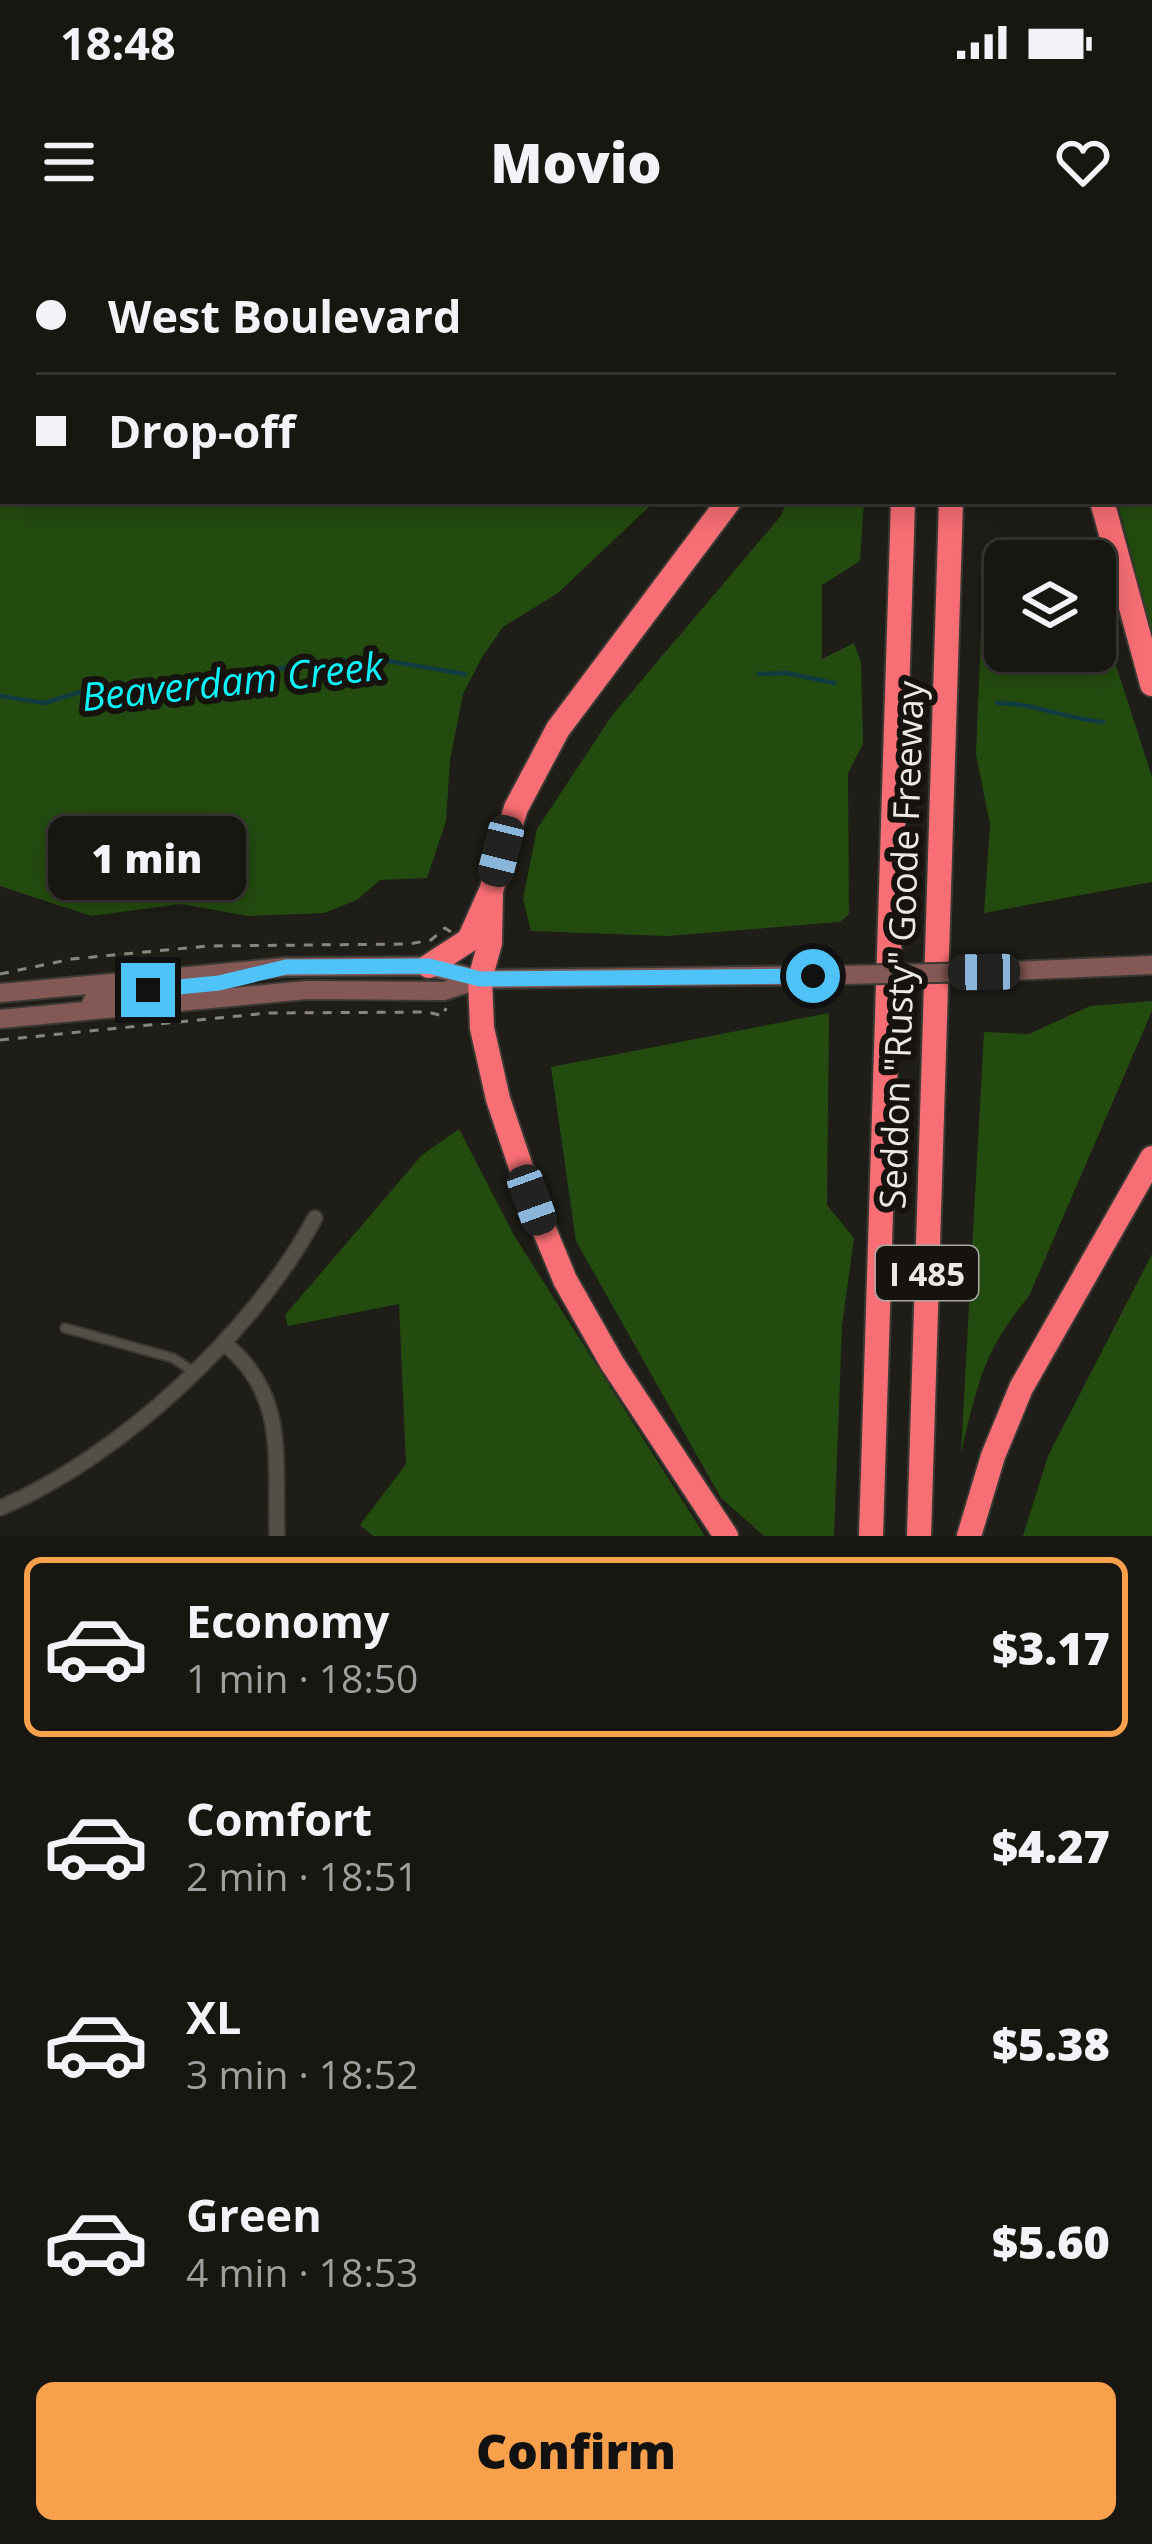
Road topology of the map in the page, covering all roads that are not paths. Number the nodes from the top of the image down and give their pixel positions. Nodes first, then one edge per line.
1 (727, 504) edge
2 (903, 504) edge
3 (951, 504) edge
4 (1103, 504) edge
5 (1152, 684) edge
6 (491, 891) junction
7 (1152, 964) edge
8 (429, 966) junction
9 (276, 968) junction
10 (480, 979) junction
11 (88, 983) junction
12 (0, 994) edge
13 (88, 1010) junction
14 (0, 1014) edge
15 (1152, 1158) edge
16 (315, 1218) dead end
17 (65, 1328) dead end
18 (225, 1344) junction
19 (195, 1373) junction
20 (0, 1508) edge
21 (277, 1536) edge
22 (726, 1536) edge
23 (871, 1536) edge
24 (919, 1536) edge
25 (969, 1536) edge

1 - 6 highway
2 - 23 highway, Seddon "Rusty" Goode Freeway / I 485
3 - 24 highway, Seddon "Rusty" Goode Freeway / I 485
4 - 5 highway
6 - 8 highway
6 - 10 highway
7 - 10 street, bridge
8 - 9 street
8 - 10 street
9 - 11 street
9 - 13 street
10 - 13 street
10 - 22 highway
11 - 12 street
11 - 14 street
13 - 14 street
15 - 25 highway
16 - 18 street
17 - 19 lane
18 - 19 street
18 - 21 street
19 - 20 street

